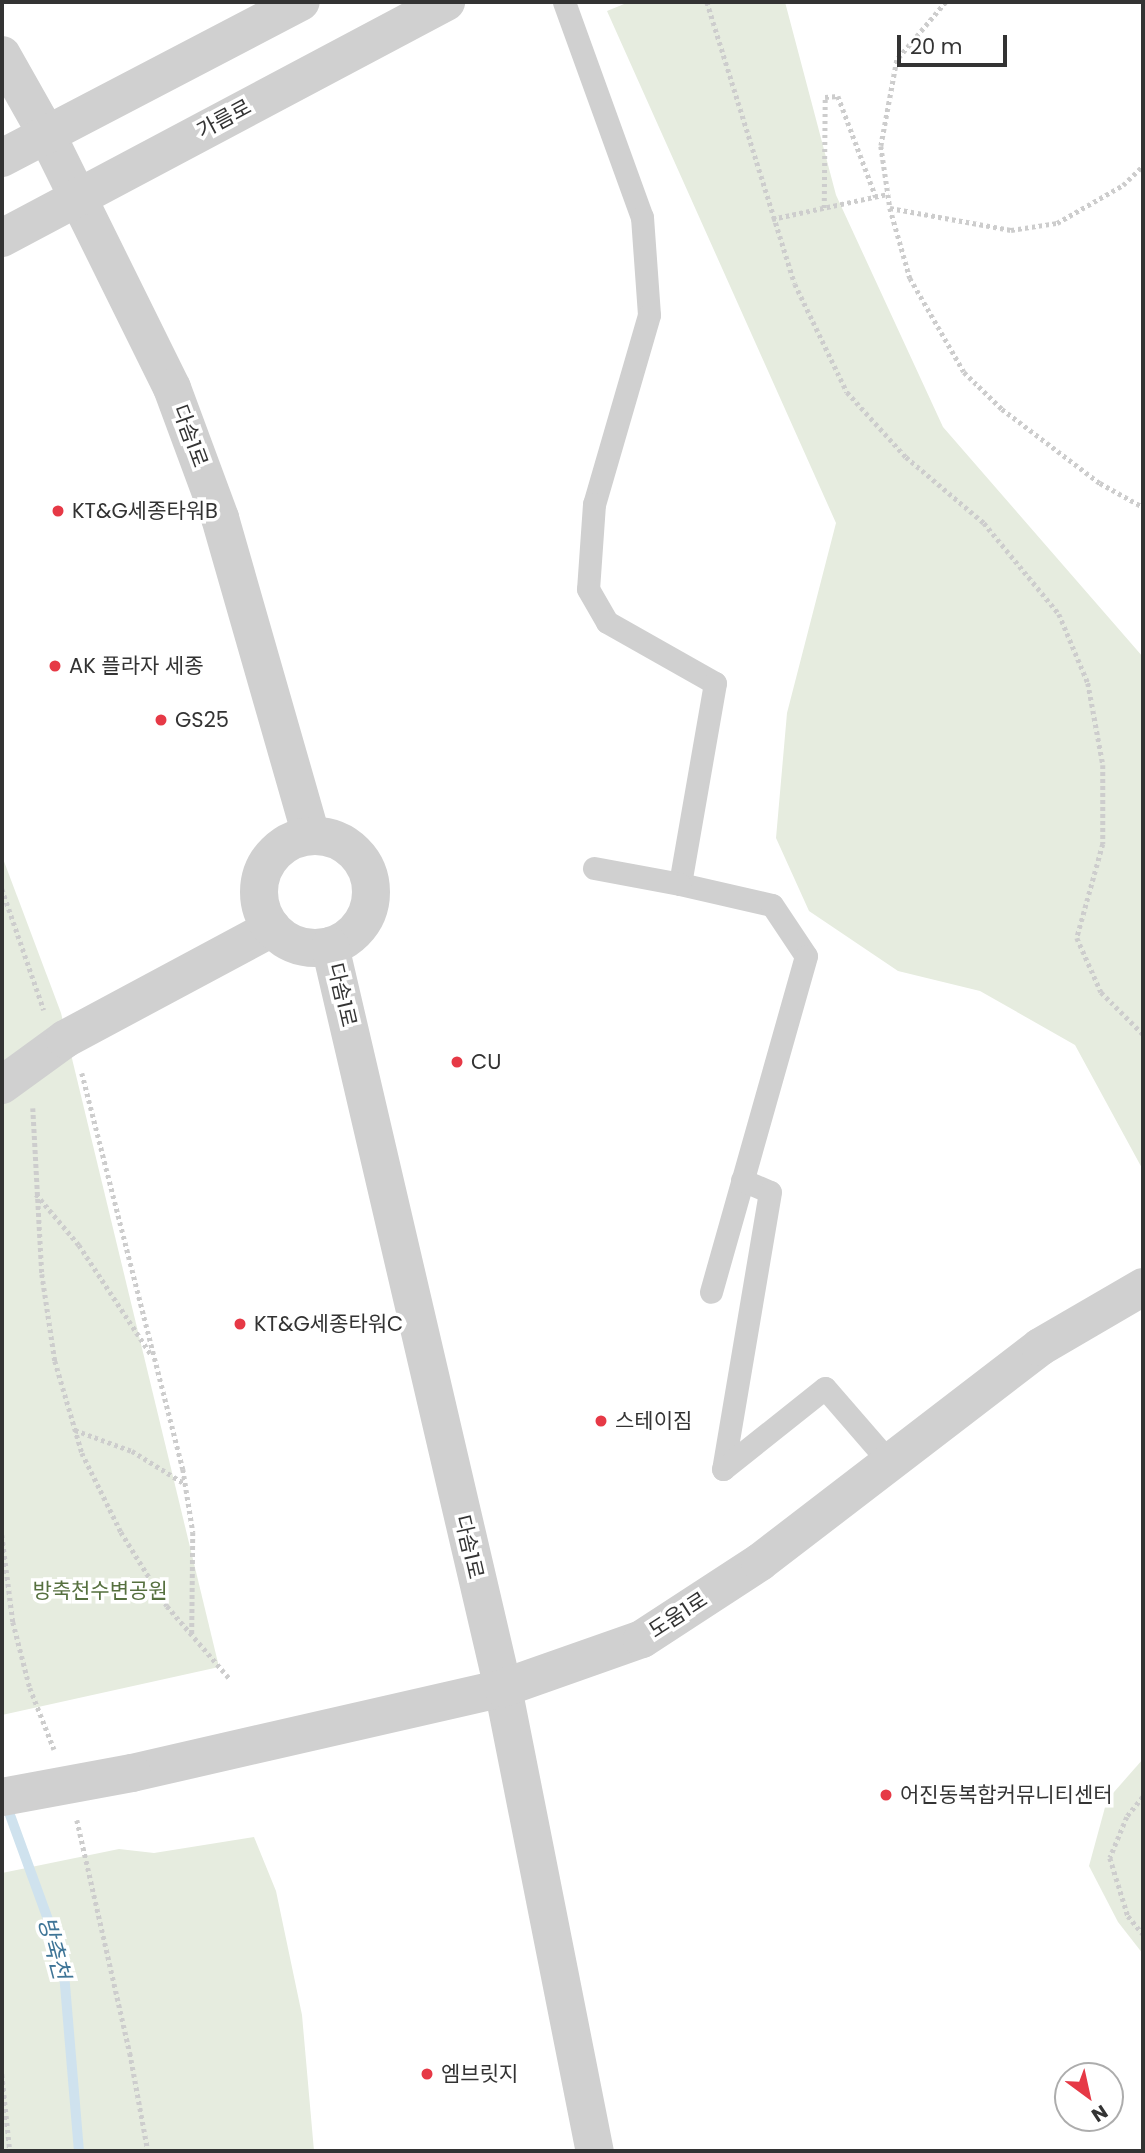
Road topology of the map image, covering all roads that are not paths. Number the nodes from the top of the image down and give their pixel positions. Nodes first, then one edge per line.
1 (301, 2) edge
2 (446, 2) edge
3 (564, 2) edge
4 (2, 55) edge
5 (47, 135) junction
6 (2, 158) edge
7 (78, 197) junction
8 (2, 238) edge
9 (311, 835) junction
10 (594, 868) dead end
11 (680, 884) junction
12 (272, 928) junction
13 (330, 946) junction
14 (18, 1094) edge
15 (742, 1180) junction
16 (1143, 1287) edge
17 (711, 1292) dead end
18 (890, 1462) junction
19 (503, 1688) junction
20 (2, 1797) edge
21 (594, 2151) edge

1 - 5 street
2 - 7 street, 가름로
3 - 11 lane
4 - 5 street, 다솜1로
5 - 6 street
5 - 7 street, 다솜1로
7 - 8 street, 가름로
7 - 9 street, 다솜1로
9 - 12 street
9 - 13 street, 다솜1로
10 - 11 lane
11 - 15 lane
12 - 13 street, 다솜1로
12 - 14 street
13 - 19 street, 다솜1로
15 - 17 lane
15 - 18 lane
16 - 18 street, 도움1로
18 - 19 street, 도움1로
19 - 20 street, 도움1로, bridge
19 - 21 street, 다솜1로

